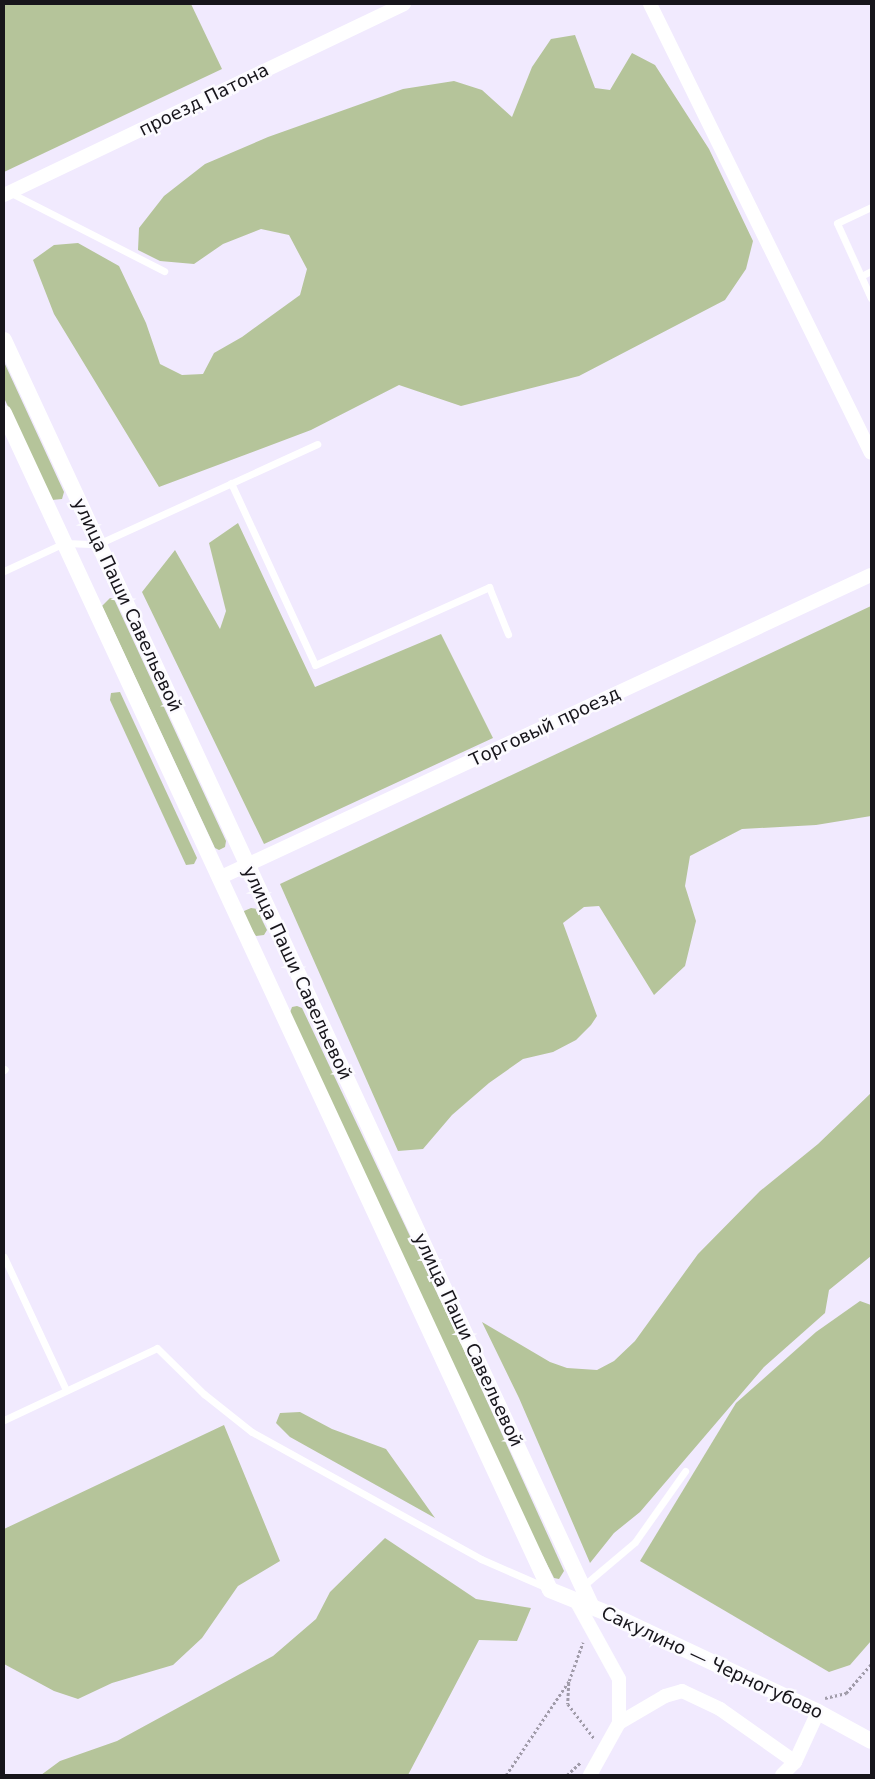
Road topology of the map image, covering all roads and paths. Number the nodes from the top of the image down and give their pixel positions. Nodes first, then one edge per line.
1 (404, 4) edge
2 (650, 4) edge
3 (7, 194) edge
4 (871, 207) edge
5 (164, 271) dead end
6 (871, 272) edge
7 (861, 276) junction
8 (871, 298) edge
9 (4, 341) edge
10 (4, 413) edge
11 (317, 444) dead end
12 (871, 452) edge
13 (231, 483) junction
14 (64, 543) junction
15 (98, 544) junction
16 (4, 571) edge
17 (871, 575) edge
18 (508, 634) dead end
19 (247, 866) junction
20 (219, 878) junction
21 (4, 1257) edge
22 (66, 1390) junction
23 (4, 1420) edge
24 (685, 1471) dead end
25 (550, 1590) junction
26 (579, 1593) junction
27 (591, 1605) joint
28 (589, 1624) junction
29 (871, 1664) edge
30 (569, 1681) junction
31 (799, 1703) junction
32 (818, 1712) junction
33 (619, 1723) junction
34 (871, 1741) edge
35 (599, 1747) dead end
36 (795, 1762) junction
37 (506, 1775) edge
38 (590, 1775) edge
39 (782, 1775) edge

1 - 3 street, проезд Патона
2 - 12 street
3 - 5 lane
4 - 7 lane
6 - 7 lane
7 - 8 lane
9 - 15 street, улица Паши Савельевой
10 - 14 street, улица Паши Савельевой
11 - 13 lane
13 - 15 lane
13 - 18 lane
14 - 15 lane
14 - 16 lane
14 - 20 street, улица Паши Савельевой
15 - 19 street, улица Паши Савельевой
17 - 19 street, Торговый проезд
19 - 20 street, Торговый проезд
19 - 26 street, улица Паши Савельевой
20 - 25 street, улица Паши Савельевой
21 - 22 lane
22 - 23 lane
22 - 25 lane
24 - 26 lane
25 - 26 street
26 - 27 street, улица Паши Савельевой
26 - 28 street
27 - 31 street, Сакулино — Черногубово
28 - 30 path
28 - 33 street
29 - 31 path
30 - 35 path
30 - 37 path
31 - 32 street, Сакулино — Черногубово
32 - 34 street, Сакулино — Черногубово
32 - 36 street
33 - 36 street
33 - 38 street
36 - 39 street

